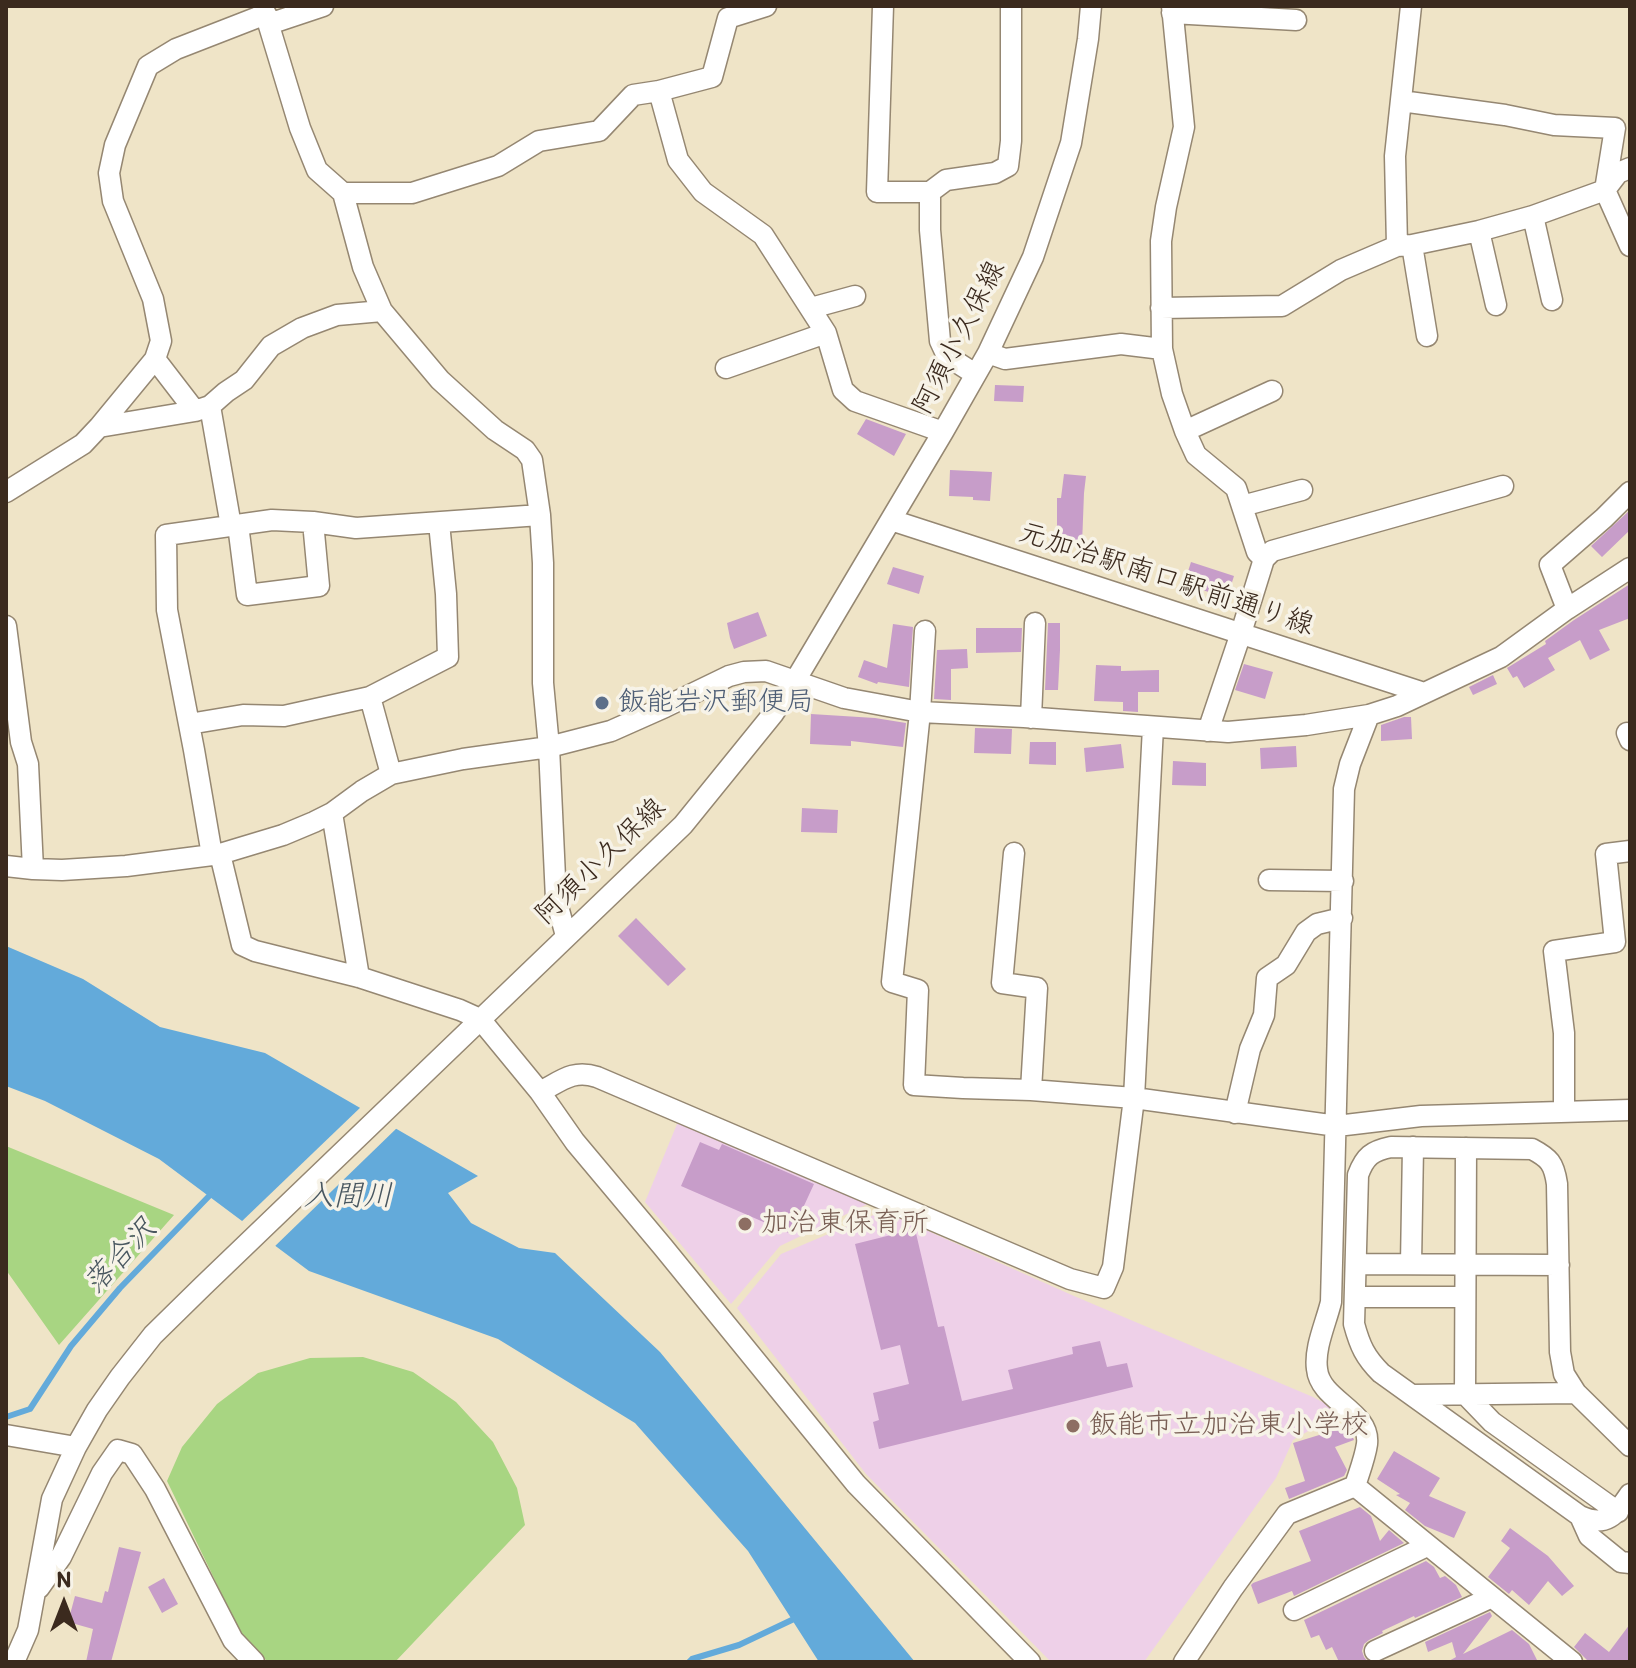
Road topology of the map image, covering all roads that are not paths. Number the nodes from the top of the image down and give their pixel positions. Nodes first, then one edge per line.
1 (323, 6) edge
2 (766, 6) edge
3 (883, 6) edge
4 (1011, 6) edge
5 (1091, 6) edge
6 (1411, 6) edge
7 (1172, 10) edge
8 (726, 12) edge
9 (266, 14) edge
10 (1296, 20) dead end
11 (659, 91) junction
12 (1401, 101) junction
13 (1630, 168) edge
14 (1605, 190) junction
15 (930, 192) junction
16 (343, 193) junction
17 (1533, 216) junction
18 (1479, 231) junction
19 (1404, 246) junction
20 (1630, 246) edge
21 (855, 296) dead end
22 (1552, 300) dead end
23 (1496, 305) dead end
24 (811, 308) junction
25 (1161, 308) junction
26 (382, 311) junction
27 (826, 333) junction
28 (1427, 336) dead end
29 (1162, 349) junction
30 (988, 353) junction
31 (155, 359) junction
32 (726, 368) dead end
33 (975, 374) junction
34 (1272, 391) dead end
35 (202, 408) junction
36 (99, 427) junction
37 (1185, 431) junction
38 (943, 432) junction
39 (1503, 486) dead end
40 (1302, 490) dead end
41 (6, 492) edge
42 (1630, 492) edge
43 (1242, 506) junction
44 (540, 515) junction
45 (891, 520) junction
46 (313, 522) junction
47 (439, 523) junction
48 (234, 525) junction
49 (1264, 559) junction
50 (1630, 568) edge
51 (1567, 609) junction
52 (1035, 623) dead end
53 (6, 626) edge
54 (925, 631) dead end
55 (1241, 633) junction
56 (795, 681) junction
57 (1424, 693) junction
58 (370, 697) junction
59 (920, 712) junction
60 (1369, 715) junction
61 (1031, 718) junction
62 (189, 724) junction
63 (1153, 727) junction
64 (1208, 731) junction
65 (549, 747) junction
66 (391, 774) junction
67 (332, 813) junction
68 (1630, 851) edge
69 (1014, 853) dead end
70 (216, 855) junction
71 (6, 866) edge
72 (33, 869) junction
73 (1269, 880) dead end
74 (1343, 881) junction
75 (1342, 918) junction
76 (566, 936) junction
77 (359, 977) junction
78 (480, 1019) junction
79 (1031, 1090) junction
80 (540, 1092) junction
81 (1134, 1098) junction
82 (1630, 1110) edge
83 (1564, 1112) junction
84 (1235, 1113) junction
85 (1337, 1126) junction
86 (1413, 1147) junction
87 (1466, 1148) junction
88 (1356, 1264) junction
89 (1411, 1264) junction
90 (1465, 1264) junction
91 (1559, 1265) junction
92 (1355, 1297) junction
93 (1465, 1297) junction
94 (1576, 1393) junction
95 (1465, 1394) junction
96 (1412, 1395) junction
97 (6, 1435) edge
98 (1630, 1446) edge
99 (76, 1447) junction
100 (1355, 1486) junction
101 (1630, 1494) edge
102 (1618, 1512) junction
103 (1580, 1516) junction
104 (1427, 1546) junction
105 (1630, 1563) edge
106 (35, 1594) junction
107 (1490, 1598) junction
108 (1294, 1610) dead end
109 (1375, 1651) dead end
110 (1566, 1658) edge
111 (14, 1662) edge
112 (254, 1662) edge
113 (1030, 1662) edge
114 (1184, 1662) edge
115 (1541, 1662) edge

1 - 9 street
2 - 8 street
3 - 15 street
4 - 15 street
5 - 30 street, 阿須小久保線
6 - 12 street
7 - 10 street
7 - 25 street
8 - 11 street
9 - 16 street
9 - 31 street
11 - 16 street
11 - 24 street
12 - 14 street
12 - 19 street
13 - 14 street
14 - 17 street
14 - 20 street
15 - 33 street
16 - 26 street
17 - 18 street
17 - 22 street
18 - 19 street
18 - 23 street
19 - 25 street
19 - 28 street
21 - 24 street
24 - 27 street
25 - 29 street
26 - 35 street
26 - 44 street
27 - 32 street
27 - 38 street
29 - 30 street
29 - 37 street
30 - 33 street, 阿須小久保線
31 - 35 street
31 - 36 street
33 - 38 street, 阿須小久保線
34 - 37 street
35 - 36 street
35 - 48 street
36 - 41 street
37 - 43 street
38 - 45 street, 阿須小久保線
39 - 49 street
40 - 43 street
42 - 51 street
43 - 49 street
44 - 47 street
44 - 65 street
45 - 55 street, 元加治駅南口駅前通り線
45 - 56 street, 阿須小久保線
46 - 47 street
46 - 48 street
46 - 48 street
47 - 58 street
48 - 62 street
49 - 55 street
50 - 51 street
51 - 57 street
52 - 61 street
53 - 72 street
54 - 59 street
55 - 57 street, 元加治駅南口駅前通り線
55 - 64 street
56 - 59 street
56 - 65 street
56 - 76 street, 阿須小久保線
57 - 60 street
58 - 62 street
58 - 66 street
59 - 61 street
59 - 79 street
60 - 64 street
60 - 74 street
61 - 63 street
62 - 70 street
63 - 64 street
63 - 81 street
65 - 66 street
65 - 76 street
66 - 67 street
67 - 70 street
67 - 77 street
68 - 83 street
69 - 79 street
70 - 72 street
70 - 77 street
71 - 72 street
73 - 74 street
74 - 75 street
75 - 84 street
75 - 85 street
76 - 78 street, 阿須小久保線
77 - 78 street
78 - 80 street
78 - 99 street, 阿須小久保線
79 - 81 street
80 - 81 street
80 - 113 street
81 - 84 street
82 - 83 street
83 - 85 street
84 - 85 street
85 - 100 street
86 - 87 street
86 - 88 street
86 - 89 street
87 - 90 street
87 - 91 street
88 - 89 street
88 - 92 street
89 - 90 street
90 - 91 street
90 - 93 street
91 - 94 street
92 - 93 street
92 - 96 street
93 - 95 street
94 - 95 street
94 - 98 street
95 - 96 street
95 - 102 street
96 - 103 street
97 - 99 street
99 - 106 street, 阿須小久保線
100 - 104 street
100 - 114 street
101 - 102 street
102 - 103 street
103 - 105 street
104 - 107 street
104 - 108 street
106 - 111 street, 阿須小久保線
106 - 112 street
107 - 109 street
107 - 110 street
110 - 115 street

